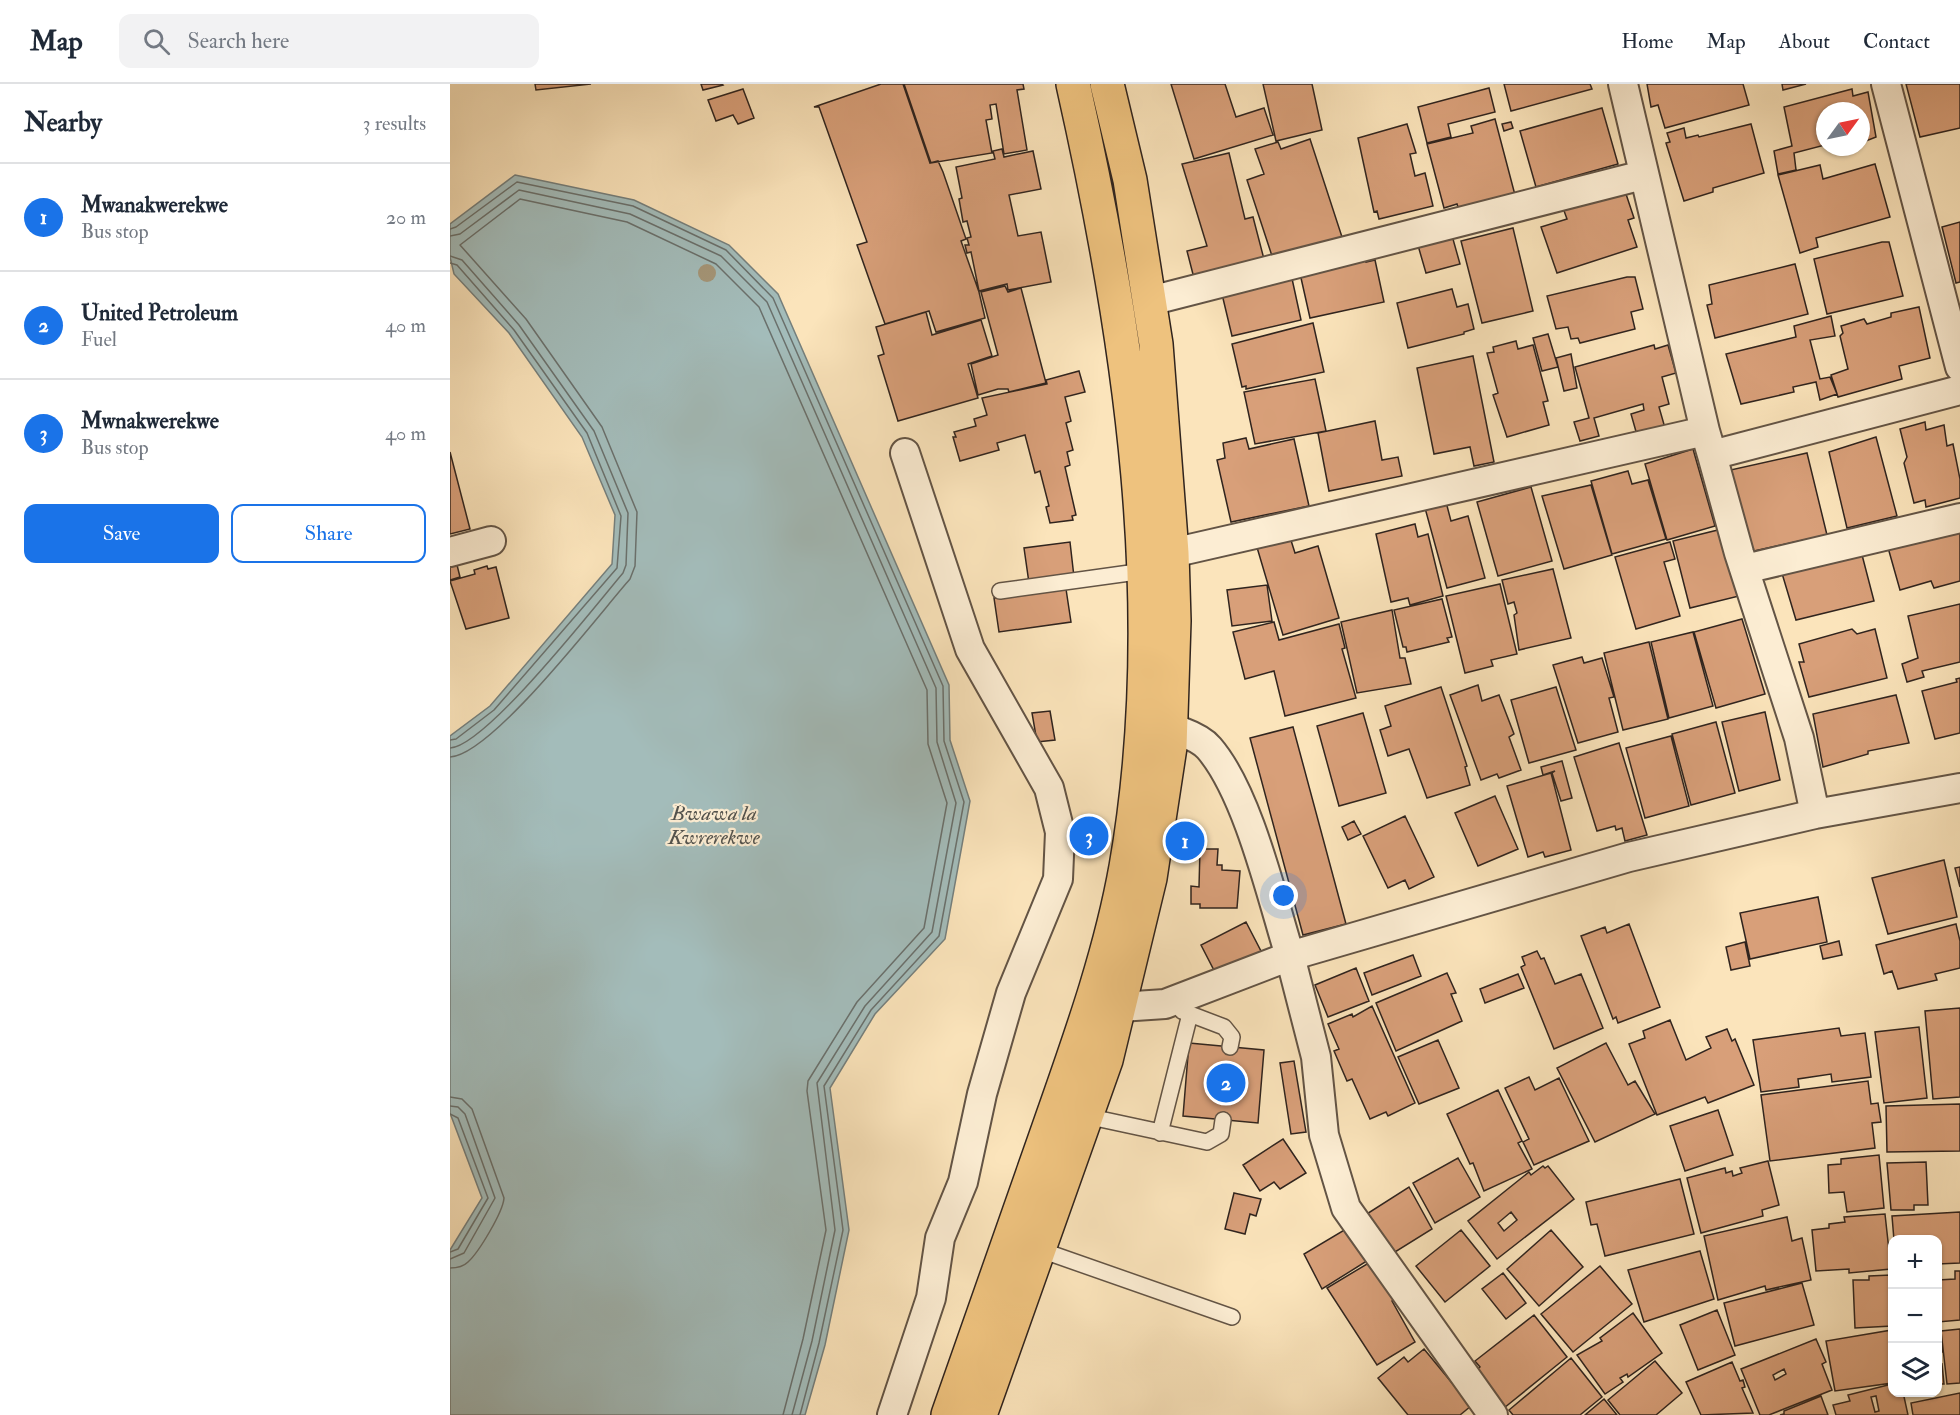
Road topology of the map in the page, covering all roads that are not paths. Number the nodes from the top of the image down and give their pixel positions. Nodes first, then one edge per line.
1 (1073, 84) edge
2 (1107, 84) edge
3 (1623, 84) edge
4 (1886, 84) edge
5 (1643, 175) junction
6 (1150, 301) junction
7 (1960, 367) edge
8 (1960, 390) edge
9 (1708, 443) junction
10 (905, 453) dead end
11 (1960, 518) edge
12 (491, 541) dead end
13 (450, 552) edge
14 (1153, 560) junction
15 (1745, 569) junction
16 (1000, 591) dead end
17 (1157, 725) junction
18 (1960, 788) edge
19 (1815, 814) junction
20 (1290, 956) junction
21 (1107, 1003) junction
22 (1178, 1009) junction
23 (1230, 1047) dead end
24 (1086, 1116) junction
25 (1223, 1120) dead end
26 (1160, 1133) junction
27 (1038, 1249) junction
28 (1232, 1317) dead end
29 (892, 1415) edge
30 (948, 1415) edge
31 (980, 1415) edge
32 (1493, 1415) edge

1 - 14 main road
2 - 6 main road
3 - 5 street
4 - 7 street
5 - 6 street
5 - 9 street
6 - 14 main road
8 - 9 street
9 - 14 street
9 - 15 street
10 - 29 street
11 - 15 street
12 - 13 street
14 - 16 lane
14 - 17 main road
15 - 19 street
17 - 20 street
17 - 21 main road
18 - 19 street
19 - 20 street
20 - 22 street
20 - 32 street
21 - 22 street
21 - 24 main road
21 - 30 main road
22 - 23 lane
22 - 26 lane
24 - 26 lane
24 - 27 main road
25 - 26 lane
27 - 28 lane
27 - 31 main road

